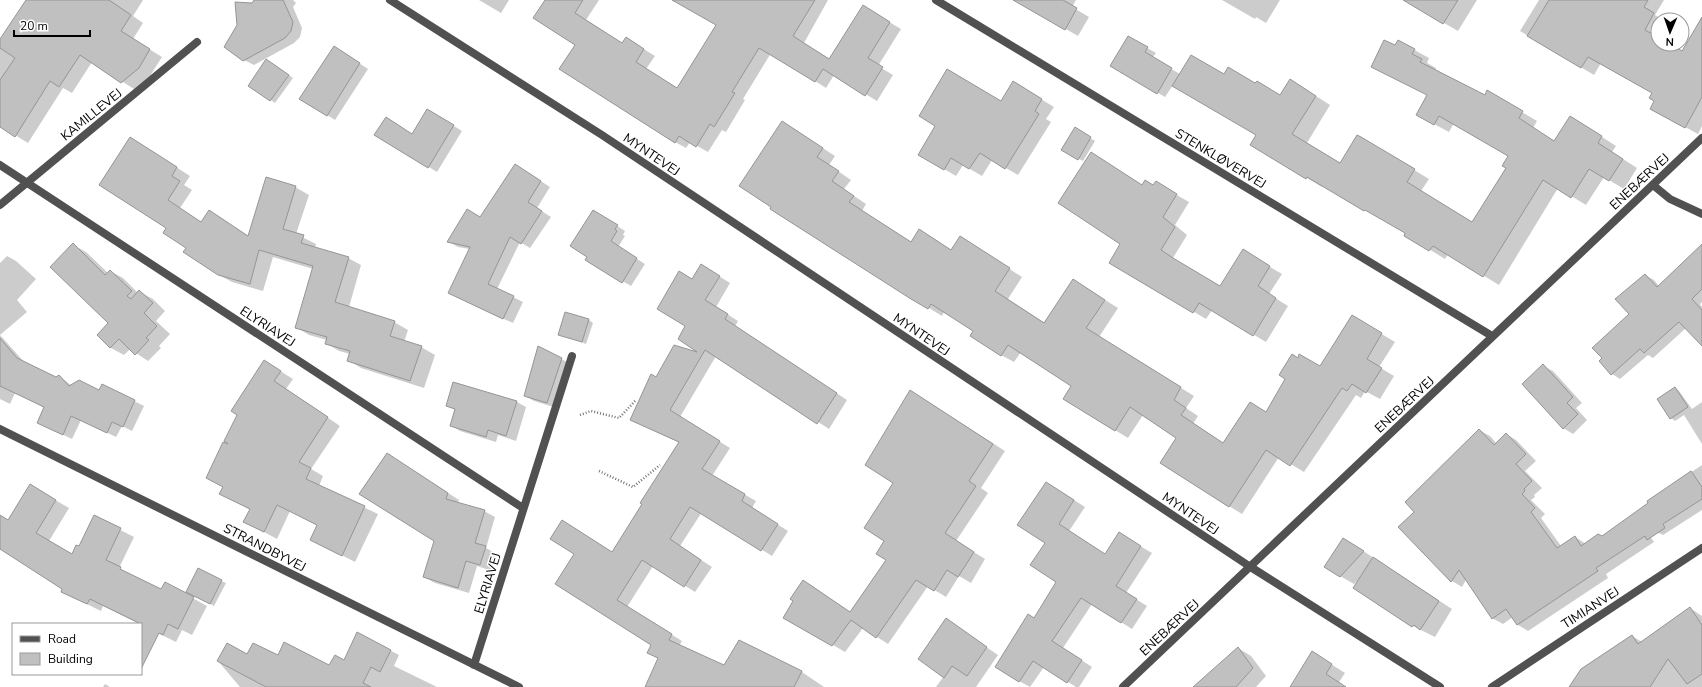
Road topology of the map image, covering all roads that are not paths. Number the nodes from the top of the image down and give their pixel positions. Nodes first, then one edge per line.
1 (390, 0) edge
2 (936, 0) edge
3 (197, 42) dead end
4 (1702, 138) edge
5 (0, 165) edge
6 (26, 182) junction
7 (1653, 185) junction
8 (0, 205) edge
9 (1702, 214) edge
10 (1492, 336) junction
11 (572, 356) dead end
12 (0, 429) edge
13 (523, 508) junction
14 (1702, 548) edge
15 (1249, 566) junction
16 (474, 665) junction
17 (519, 687) edge
18 (1123, 687) edge
19 (1440, 687) edge
20 (1492, 687) edge

1 - 15 street, MYNTEVEJ
2 - 10 street, STENKLØVERVEJ
3 - 6 street, KAMILLEVEJ
4 - 7 street, ENEBÆRVEJ
5 - 6 street, ELYRIAVEJ
6 - 8 street, KAMILLEVEJ
6 - 13 street, ELYRIAVEJ
7 - 9 street
7 - 10 street, ENEBÆRVEJ
10 - 15 street, ENEBÆRVEJ
11 - 13 street, ELYRIAVEJ
12 - 16 street, STRANDBYVEJ
13 - 16 street, ELYRIAVEJ
14 - 20 street, TIMIANVEJ
15 - 18 street, ENEBÆRVEJ
15 - 19 street, MYNTEVEJ
16 - 17 street, STRANDBYVEJ

